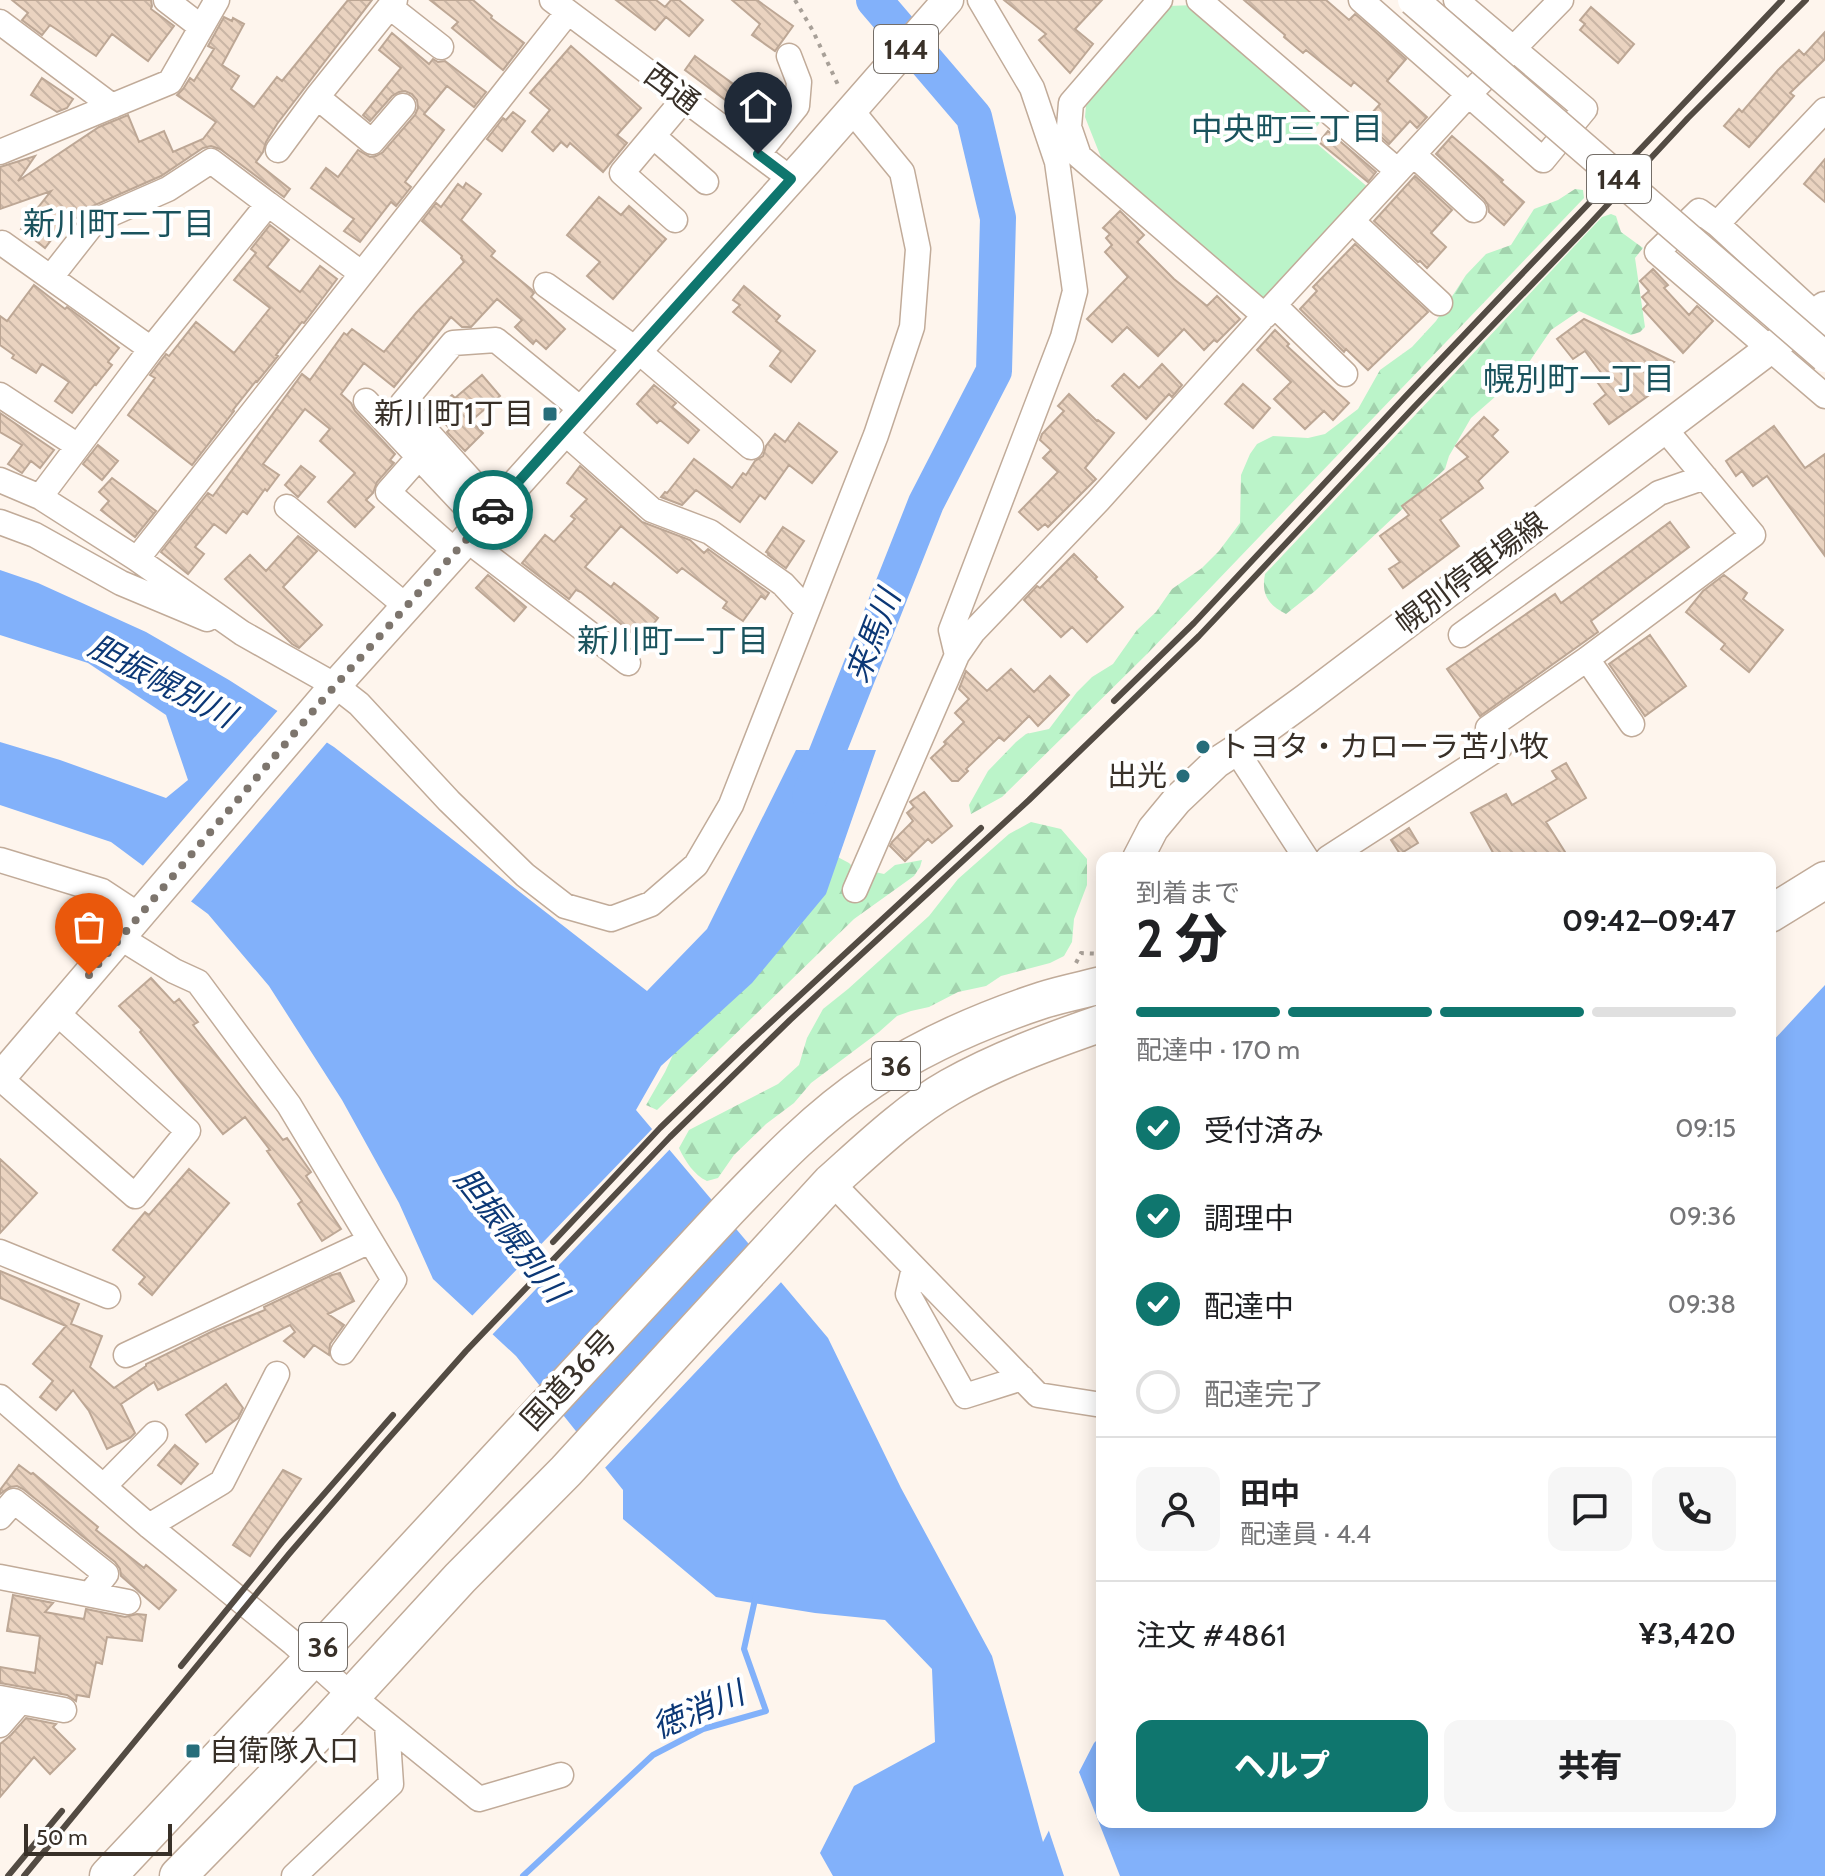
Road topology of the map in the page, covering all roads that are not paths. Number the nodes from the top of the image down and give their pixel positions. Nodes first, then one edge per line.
1 (166, 0) edge
2 (217, 0) edge
3 (948, 0) edge
4 (980, 0) edge
5 (1160, 0) edge
6 (1199, 0) edge
7 (1361, 0) edge
8 (1413, 0) edge
9 (1456, 0) edge
10 (1561, 0) edge
11 (393, 4) edge
12 (571, 7) edge
13 (0, 22) edge
14 (201, 27) junction
15 (441, 47) dead end
16 (1514, 50) junction
17 (789, 56) dead end
18 (1468, 95) junction
19 (317, 97) junction
20 (684, 99) junction
21 (852, 100) junction
22 (112, 106) junction
23 (403, 106) dead end
24 (1825, 110) edge
25 (1058, 128) junction
26 (653, 136) junction
27 (278, 150) dead end
28 (0, 152) edge
29 (758, 154) junction
30 (1406, 163) junction
31 (791, 179) junction
32 (706, 182) dead end
33 (268, 204) junction
34 (1474, 210) dead end
35 (675, 220) dead end
36 (1352, 221) junction
37 (1717, 224) junction
38 (2, 243) dead end
39 (361, 273) junction
40 (51, 277) junction
41 (546, 285) dead end
42 (1440, 303) dead end
43 (1269, 311) junction
44 (1822, 315) edge
45 (1770, 348) junction
46 (151, 349) junction
47 (637, 350) junction
48 (1825, 357) edge
49 (1345, 374) dead end
50 (0, 395) edge
51 (1825, 396) edge
52 (366, 401) dead end
53 (573, 421) junction
54 (1664, 428) junction
55 (78, 446) junction
56 (751, 447) dead end
57 (418, 458) junction
58 (1705, 477) junction
59 (0, 480) edge
60 (40, 497) junction
61 (287, 507) dead end
62 (0, 522) edge
63 (475, 531) junction
64 (137, 559) junction
65 (407, 607) junction
66 (807, 610) junction
67 (242, 633) junction
68 (1461, 635) dead end
69 (957, 655) junction
70 (1587, 659) junction
71 (628, 663) dead end
72 (331, 691) junction
73 (1632, 724) dead end
74 (1236, 750) junction
75 (1141, 852) edge
76 (1302, 852) edge
77 (1337, 852) edge
78 (0, 860) edge
79 (1825, 880) edge
80 (855, 890) dead end
81 (1776, 911) edge
82 (136, 920) junction
83 (1096, 987) edge
84 (57, 1013) junction
85 (1096, 1025) edge
86 (0, 1078) edge
87 (831, 1182) junction
88 (370, 1241) junction
89 (0, 1252) edge
90 (914, 1268) junction
91 (108, 1296) dead end
92 (343, 1352) dead end
93 (126, 1355) dead end
94 (277, 1374) dead end
95 (1022, 1378) junction
96 (0, 1397) edge
97 (1096, 1404) edge
98 (155, 1434) dead end
99 (104, 1486) junction
100 (0, 1517) edge
101 (149, 1526) junction
102 (0, 1577) edge
103 (90, 1594) junction
104 (128, 1602) dead end
105 (312, 1659) junction
106 (352, 1696) junction
107 (10, 1700) edge
108 (64, 1710) dead end
109 (0, 1725) edge
110 (387, 1725) junction
111 (561, 1775) dead end
112 (108, 1876) edge
113 (178, 1876) edge
114 (294, 1876) edge

1 - 14 street
2 - 14 street
3 - 21 main road, 144
4 - 25 street
5 - 25 street
6 - 30 street
7 - 18 street
8 - 48 main road, 144, bridge
9 - 16 street
10 - 16 street
11 - 15 street
11 - 19 street
12 - 20 street, 西通
12 - 39 street
13 - 22 street
14 - 22 street
16 - 18 street
16 - 18 street
17 - 29 street
18 - 30 street
19 - 23 street
19 - 27 street
20 - 26 street
20 - 29 street, 西通
21 - 31 main road, 144
21 - 66 street
22 - 28 street
24 - 37 street
25 - 43 street
25 - 69 street
26 - 32 street
26 - 35 street
29 - 31 street, 西通
30 - 34 street
30 - 36 street
31 - 47 main road, 144
33 - 39 street
33 - 40 street
33 - 46 street
36 - 42 street
36 - 43 street
37 - 44 street
37 - 45 street
38 - 40 street
39 - 64 street
40 - 46 street
41 - 47 street
43 - 49 street
43 - 69 street
44 - 45 main road, 幌別停車場線
45 - 51 street
45 - 54 main road, 幌別停車場線
46 - 55 street
47 - 53 main road, 144
47 - 56 street
50 - 55 street
52 - 57 street
53 - 63 main road, 144
53 - 63 street
53 - 66 street
54 - 58 street
54 - 74 main road, 幌別停車場線
55 - 60 street
57 - 63 street
57 - 63 street
58 - 68 street
58 - 70 street
59 - 60 street
60 - 64 street
61 - 65 street
62 - 67 street
63 - 65 main road, 144
63 - 71 street
64 - 67 street
65 - 72 main road, 144
66 - 72 street
67 - 72 street
69 - 80 street
70 - 73 street
70 - 77 street
72 - 82 main road, 144
74 - 75 main road, 幌別停車場線
74 - 76 street
78 - 82 street
79 - 81 highway
82 - 84 main road, 144
82 - 88 street
83 - 105 highway, 国道36号 / 36
84 - 86 main road, 144
84 - 86 street
85 - 87 highway, 国道36号 / 36
87 - 90 street
87 - 106 highway, 国道36号 / 36
88 - 92 street
88 - 93 street
89 - 91 street
90 - 95 street
90 - 95 street
94 - 101 street
95 - 97 street
96 - 99 street
98 - 99 street
99 - 101 street
100 - 103 street
101 - 105 street
102 - 103 street
103 - 104 street
105 - 106 street
105 - 112 highway, 国道36号 / 36
106 - 110 street
106 - 113 highway, 国道36号 / 36
107 - 108 street
107 - 109 street
110 - 111 street
110 - 114 street

